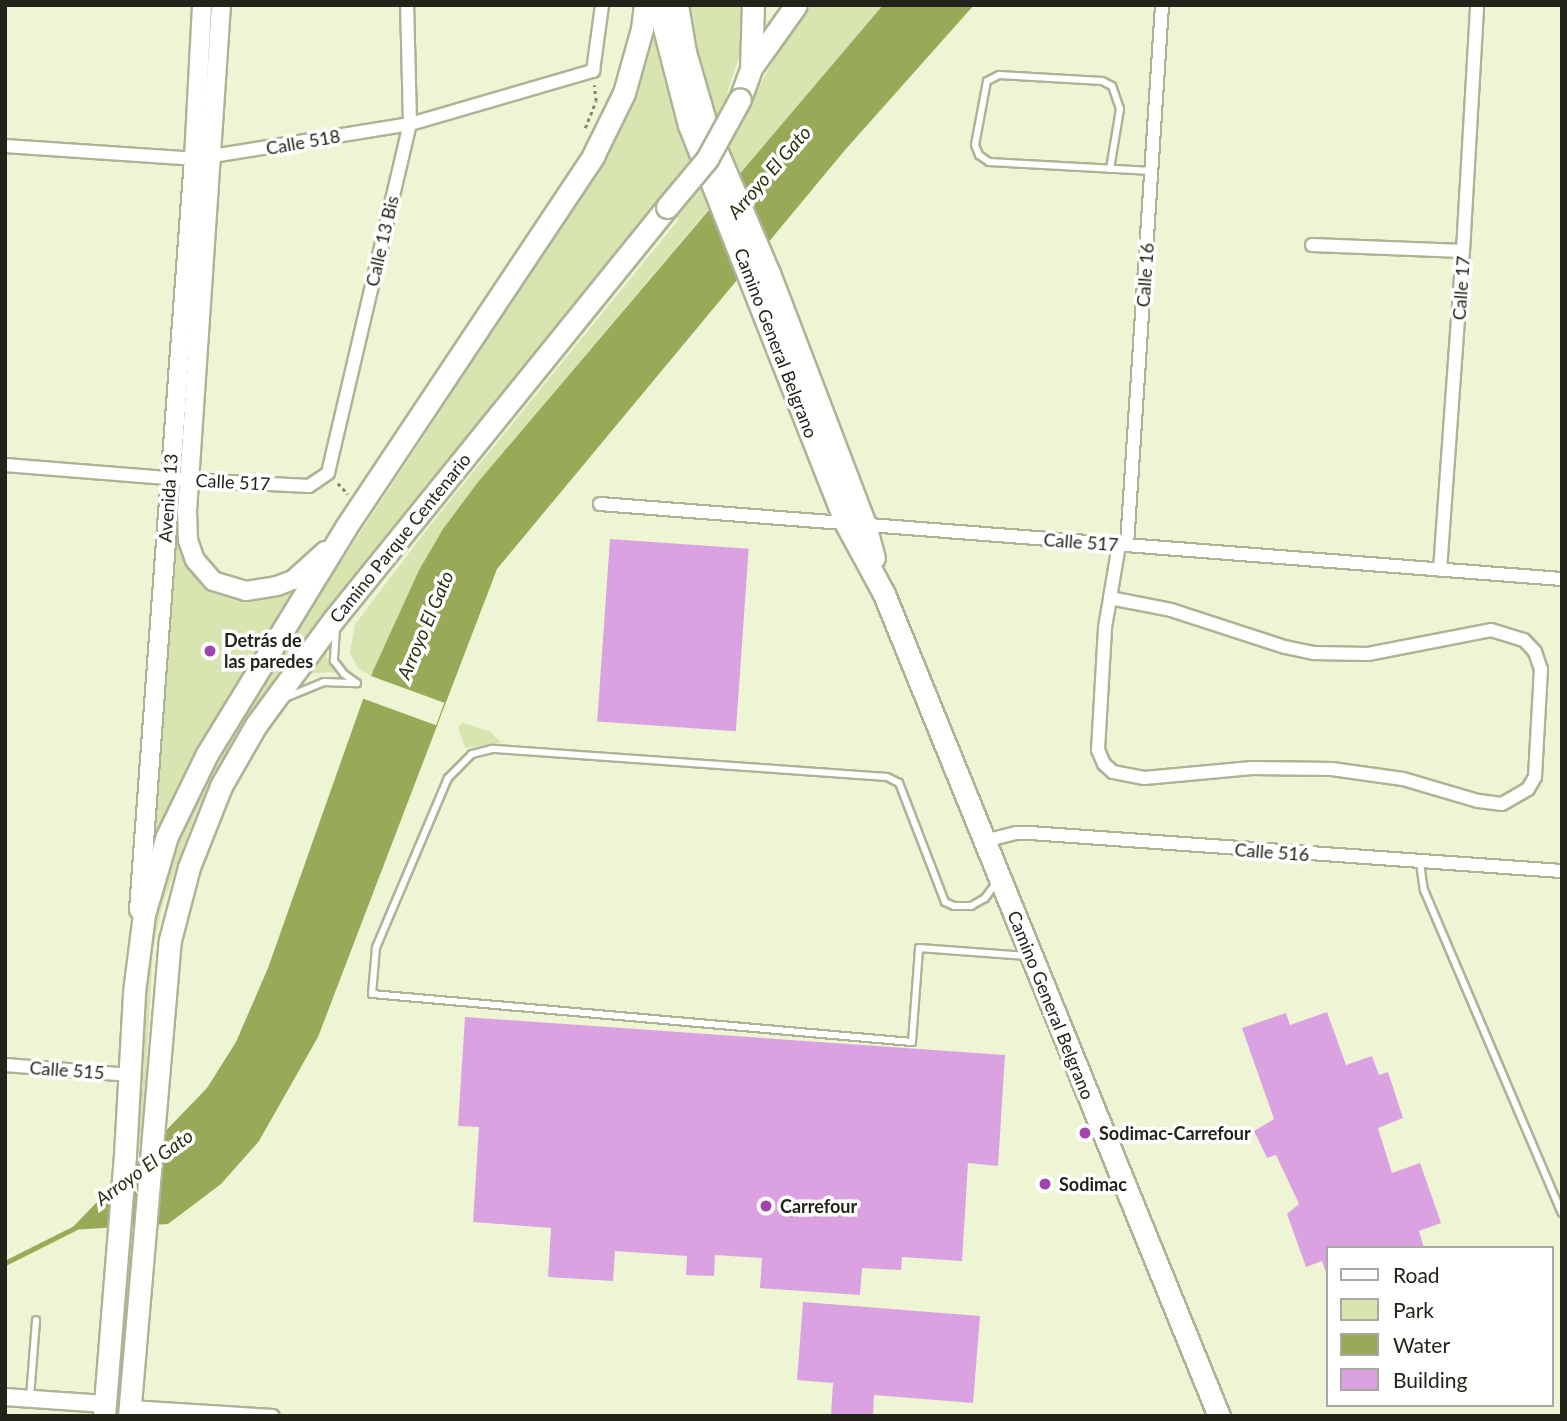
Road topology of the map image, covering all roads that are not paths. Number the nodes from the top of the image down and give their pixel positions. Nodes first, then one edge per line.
1 (202, 5) edge
2 (221, 5) edge
3 (407, 5) edge
4 (602, 5) edge
5 (645, 5) edge
6 (658, 5) edge
7 (677, 5) edge
8 (753, 5) edge
9 (796, 5) edge
10 (1162, 5) edge
11 (1477, 5) edge
12 (751, 68) junction
13 (410, 124) junction
14 (5, 146) edge
15 (203, 159) junction
16 (1110, 169) junction
17 (1152, 172) junction
18 (722, 187) junction
19 (1312, 245) dead end
20 (1463, 251) junction
21 (5, 465) edge
22 (328, 473) joint
23 (170, 478) junction
24 (191, 481) junction
25 (600, 504) dead end
26 (856, 525) junction
27 (346, 527) junction
28 (1123, 545) junction
29 (1440, 570) junction
30 (1562, 579) edge
31 (355, 593) junction
32 (1110, 598) junction
33 (248, 738) junction
34 (984, 841) junction
35 (1420, 863) junction
36 (1562, 871) edge
37 (999, 879) junction
38 (1031, 957) junction
39 (134, 992) junction
40 (5, 1065) edge
41 (128, 1075) junction
42 (1562, 1213) edge
43 (36, 1320) dead end
44 (5, 1397) edge
45 (30, 1399) junction
46 (105, 1410) edge
47 (130, 1411) edge
48 (273, 1416) edge
49 (1219, 1416) edge

1 - 15 main road, Avenida 13
2 - 15 main road, Avenida 13
3 - 13 street, Calle 13 Bis
4 - 13 street, Calle 518
5 - 27 main road
6 - 18 main road, Camino General Belgrano
7 - 18 main road, Camino General Belgrano
8 - 12 main road, Camino Parque Centenario
9 - 12 main road
10 - 17 street, Calle 16
11 - 20 street, Calle 17
12 - 31 main road, Camino Parque Centenario, bridge
13 - 15 street, Calle 518
13 - 22 street, Calle 13 Bis
14 - 15 street, Calle 518
15 - 23 main road, Avenida 13
15 - 24 main road, Avenida 13
16 - 16 lane
16 - 17 lane
17 - 28 street, Calle 16
18 - 26 main road, Camino General Belgrano
18 - 26 main road, Camino General Belgrano
19 - 20 street
20 - 29 street, Calle 17
21 - 23 street, Calle 517
22 - 24 street, Calle 517
23 - 24 street, Calle 517
23 - 39 main road, Avenida 13
24 - 27 main road, Avenida 13
25 - 26 street, Calle 517
26 - 28 street, Calle 517
26 - 34 main road, Camino General Belgrano
27 - 39 main road
28 - 29 street, Calle 517
28 - 32 street, Calle 16
29 - 30 street, Calle 517
31 - 33 main road, Camino Parque Centenario
31 - 33 lane
32 - 32 street, Calle 16
33 - 47 main road, Camino Parque Centenario
34 - 35 street, Calle 516
34 - 37 main road, Camino General Belgrano
35 - 36 street, Calle 516
35 - 42 lane
37 - 38 main road, Camino General Belgrano
37 - 38 lane
38 - 49 main road, Camino General Belgrano
39 - 41 main road
40 - 41 street, Calle 515
41 - 46 main road
43 - 45 lane
44 - 45 street
45 - 46 street
47 - 48 street

